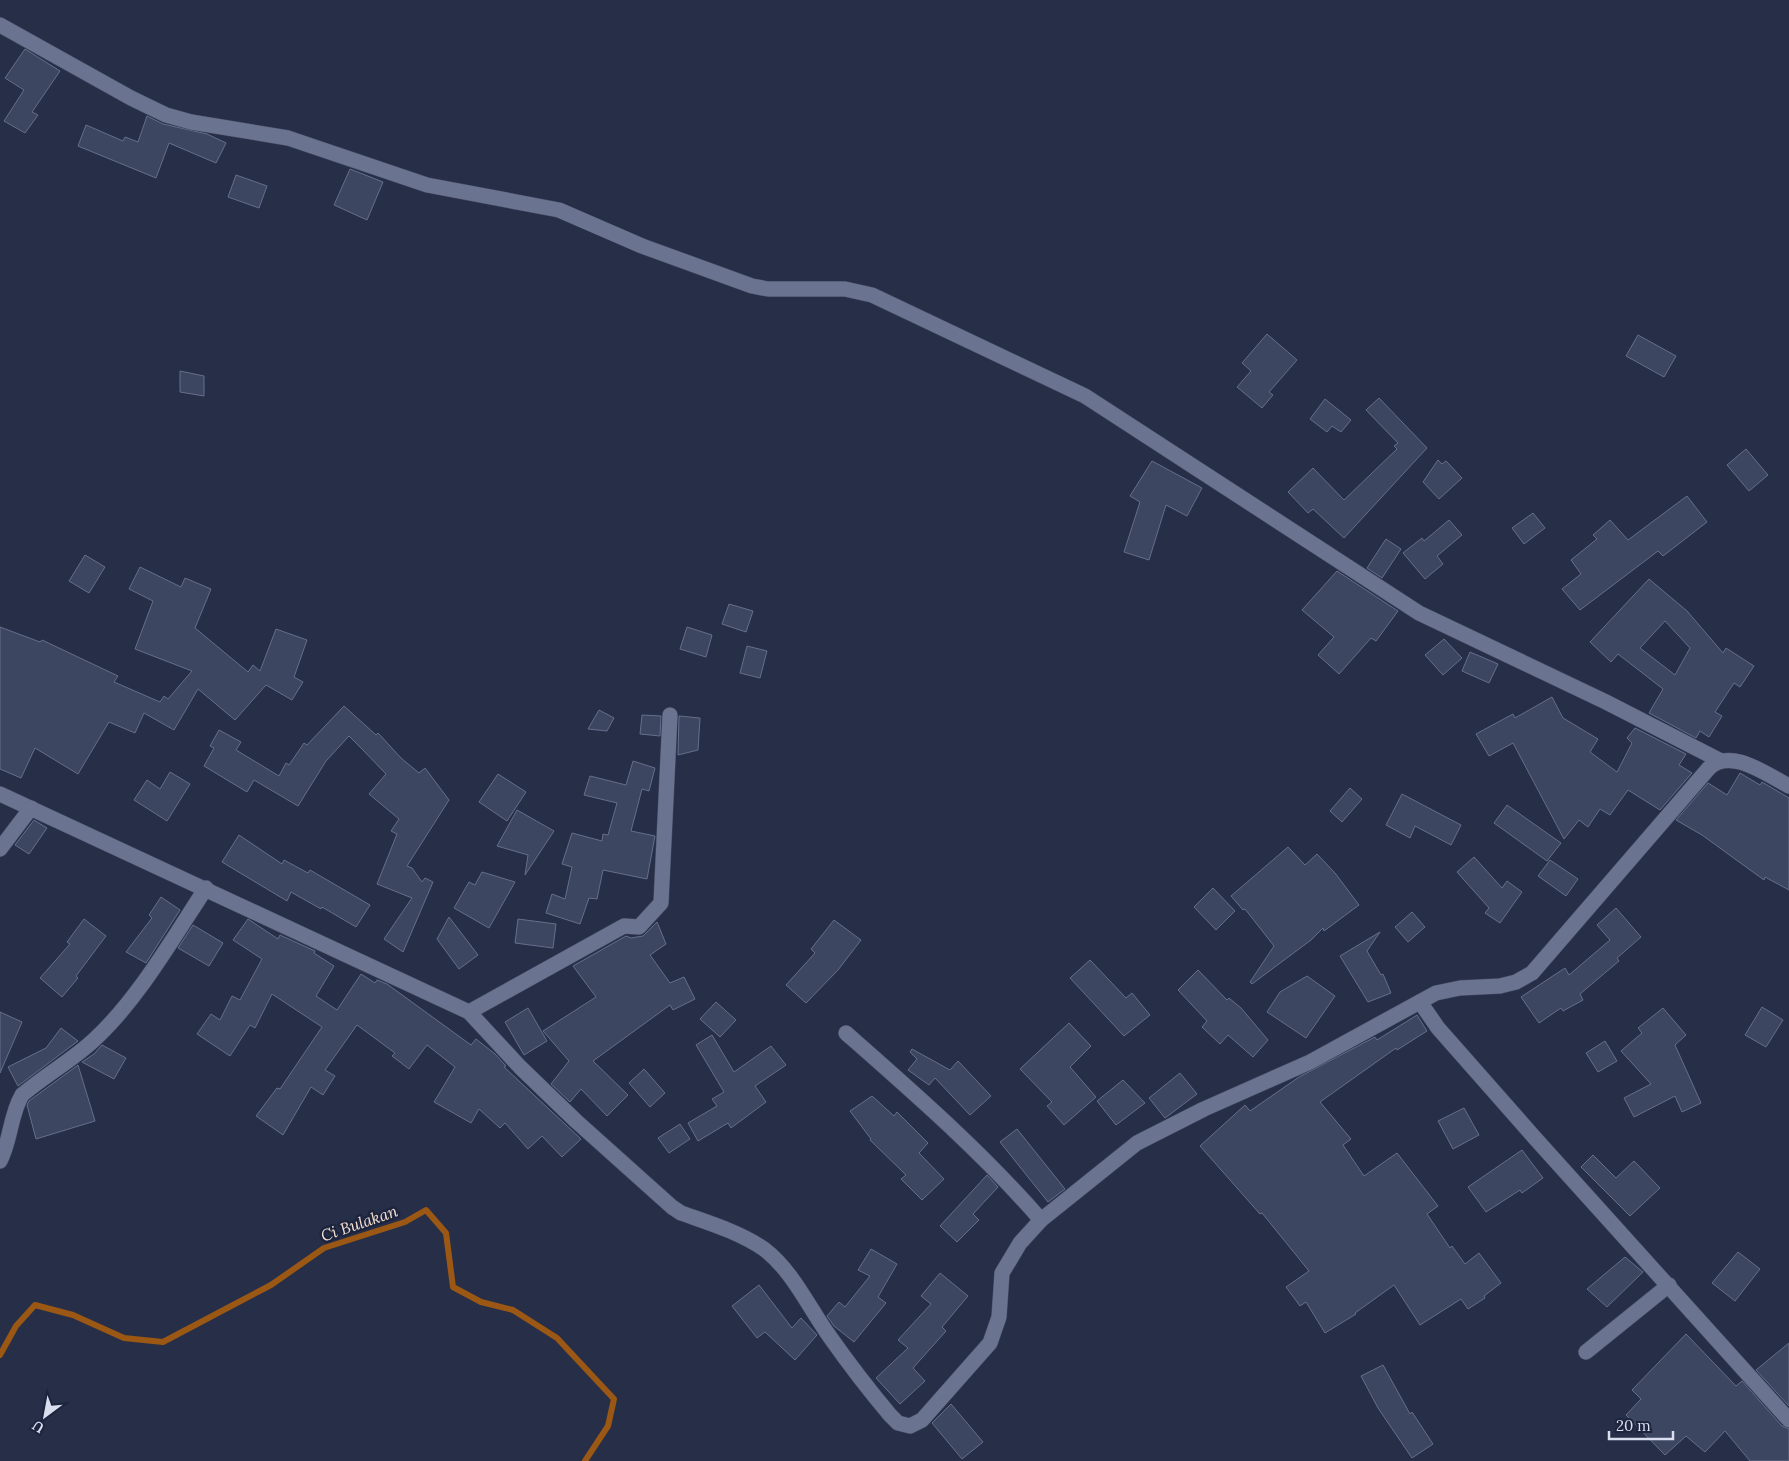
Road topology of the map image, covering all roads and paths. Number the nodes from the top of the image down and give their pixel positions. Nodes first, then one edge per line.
1 (0, 24) edge
2 (670, 714) dead end
3 (1719, 760) junction
4 (1789, 786) edge
5 (0, 794) edge
6 (31, 808) junction
7 (0, 849) edge
8 (206, 888) junction
9 (1420, 1002) junction
10 (469, 1012) junction
11 (846, 1033) dead end
12 (0, 1161) edge
13 (1041, 1220) junction
14 (1669, 1285) junction
15 (1586, 1352) dead end
16 (1789, 1420) edge

1 - 3 street
2 - 10 street
3 - 4 street
3 - 9 street
5 - 6 street
6 - 7 street
6 - 8 street
8 - 10 street
8 - 12 street
9 - 13 street
9 - 14 street
10 - 13 street
11 - 13 street
14 - 15 street
14 - 16 street

